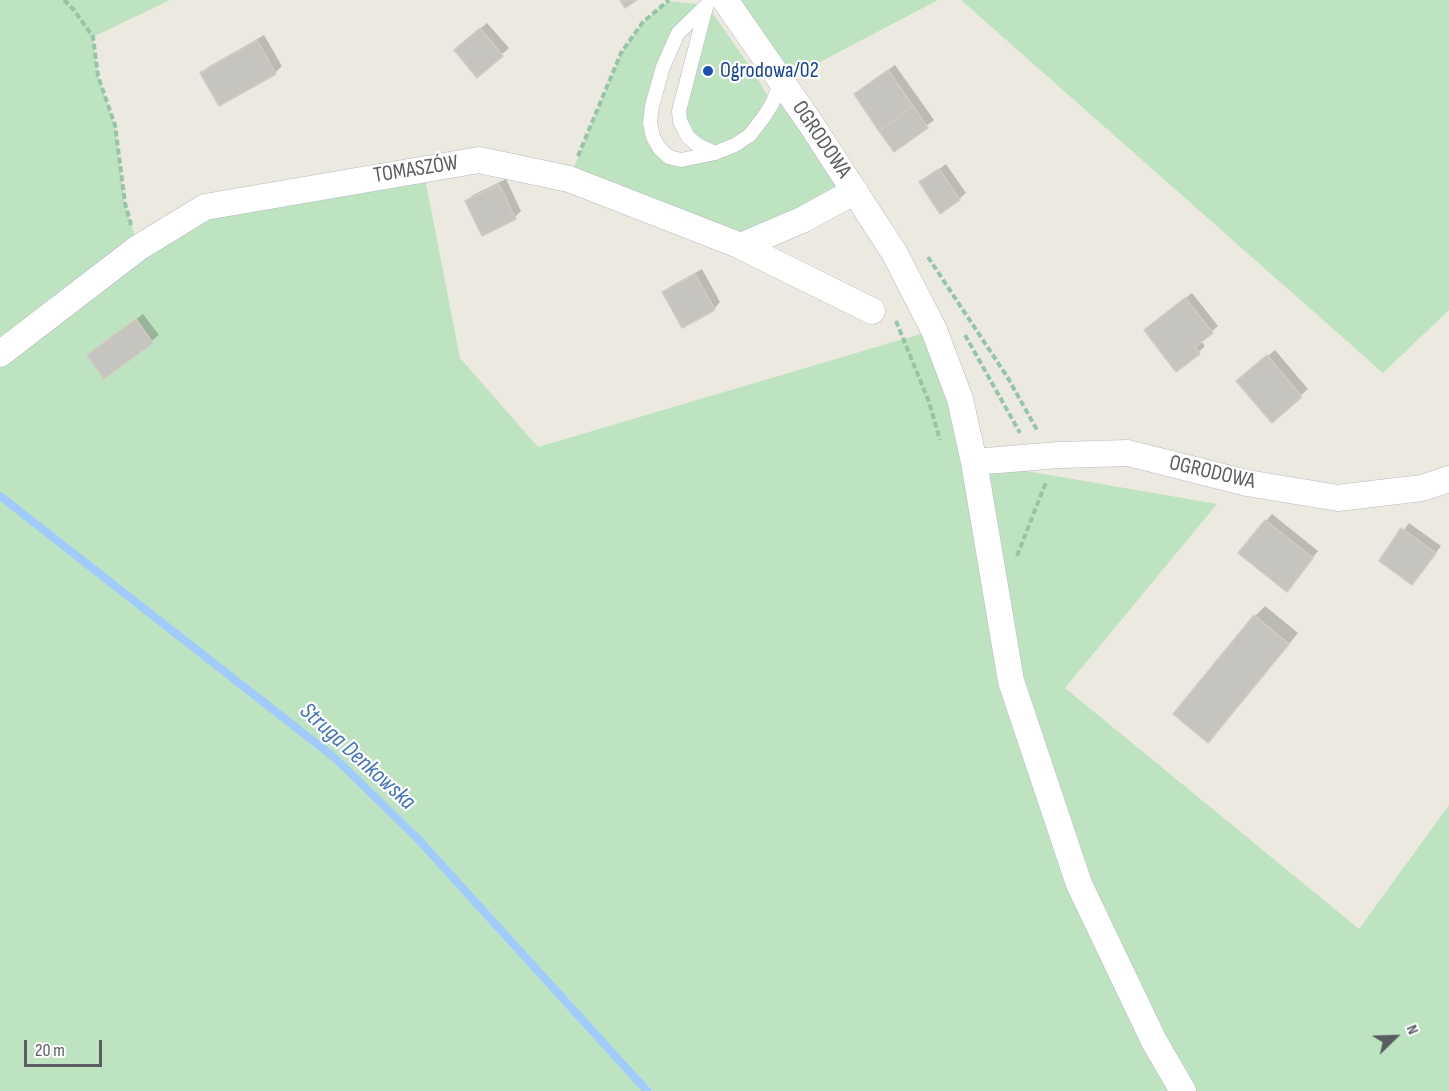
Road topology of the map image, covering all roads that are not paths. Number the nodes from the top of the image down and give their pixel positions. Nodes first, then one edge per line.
1 (714, 2) edge
2 (781, 82) junction
3 (715, 153) junction
4 (855, 191) junction
5 (741, 246) junction
6 (882, 312) road end
7 (0, 354) edge
8 (974, 462) junction
9 (1449, 479) edge
10 (1184, 1091) edge

1 - 2 street, OGRODOWA
1 - 3 lane
1 - 3 lane
2 - 3 lane
2 - 4 street, OGRODOWA
4 - 5 street
4 - 8 street, OGRODOWA
5 - 6 street, TOMASZÓW
5 - 7 street, TOMASZÓW
8 - 9 street, OGRODOWA
8 - 10 street, OGRODOWA

